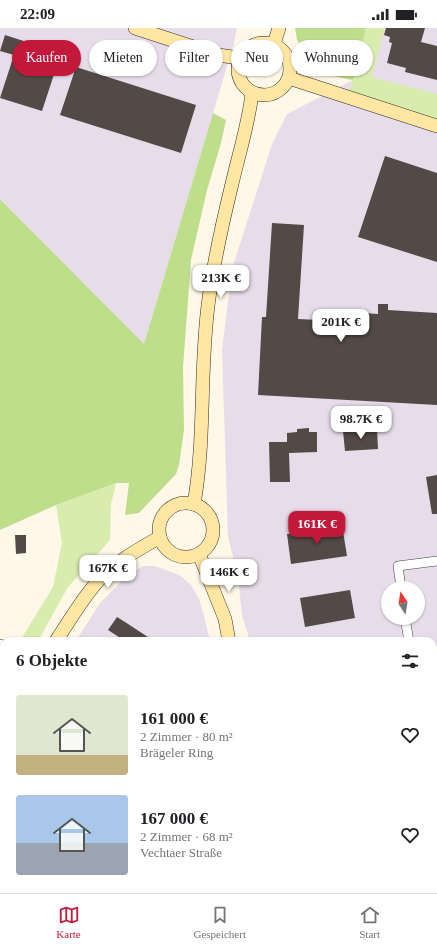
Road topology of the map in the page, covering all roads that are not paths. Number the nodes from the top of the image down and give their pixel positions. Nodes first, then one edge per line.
1 (135, 28) edge
2 (279, 28) edge
3 (275, 40) edge
4 (283, 51) edge
5 (231, 57) edge
6 (238, 76) edge
7 (289, 78) junction
8 (252, 94) junction
9 (437, 126) edge
10 (194, 504) junction
11 (160, 537) junction
12 (198, 554) junction
13 (437, 561) edge
14 (400, 581) edge
15 (406, 625) edge
16 (59, 637) edge
17 (228, 637) edge
18 (407, 637) edge

1 - 5 main road
2 - 3 main road
4 - 7 main road
6 - 8 main road
7 - 8 main road
7 - 9 main road
8 - 10 main road
10 - 11 main road
10 - 12 main road
11 - 12 main road
11 - 16 main road
12 - 17 main road
13 - 14 street
15 - 18 street

